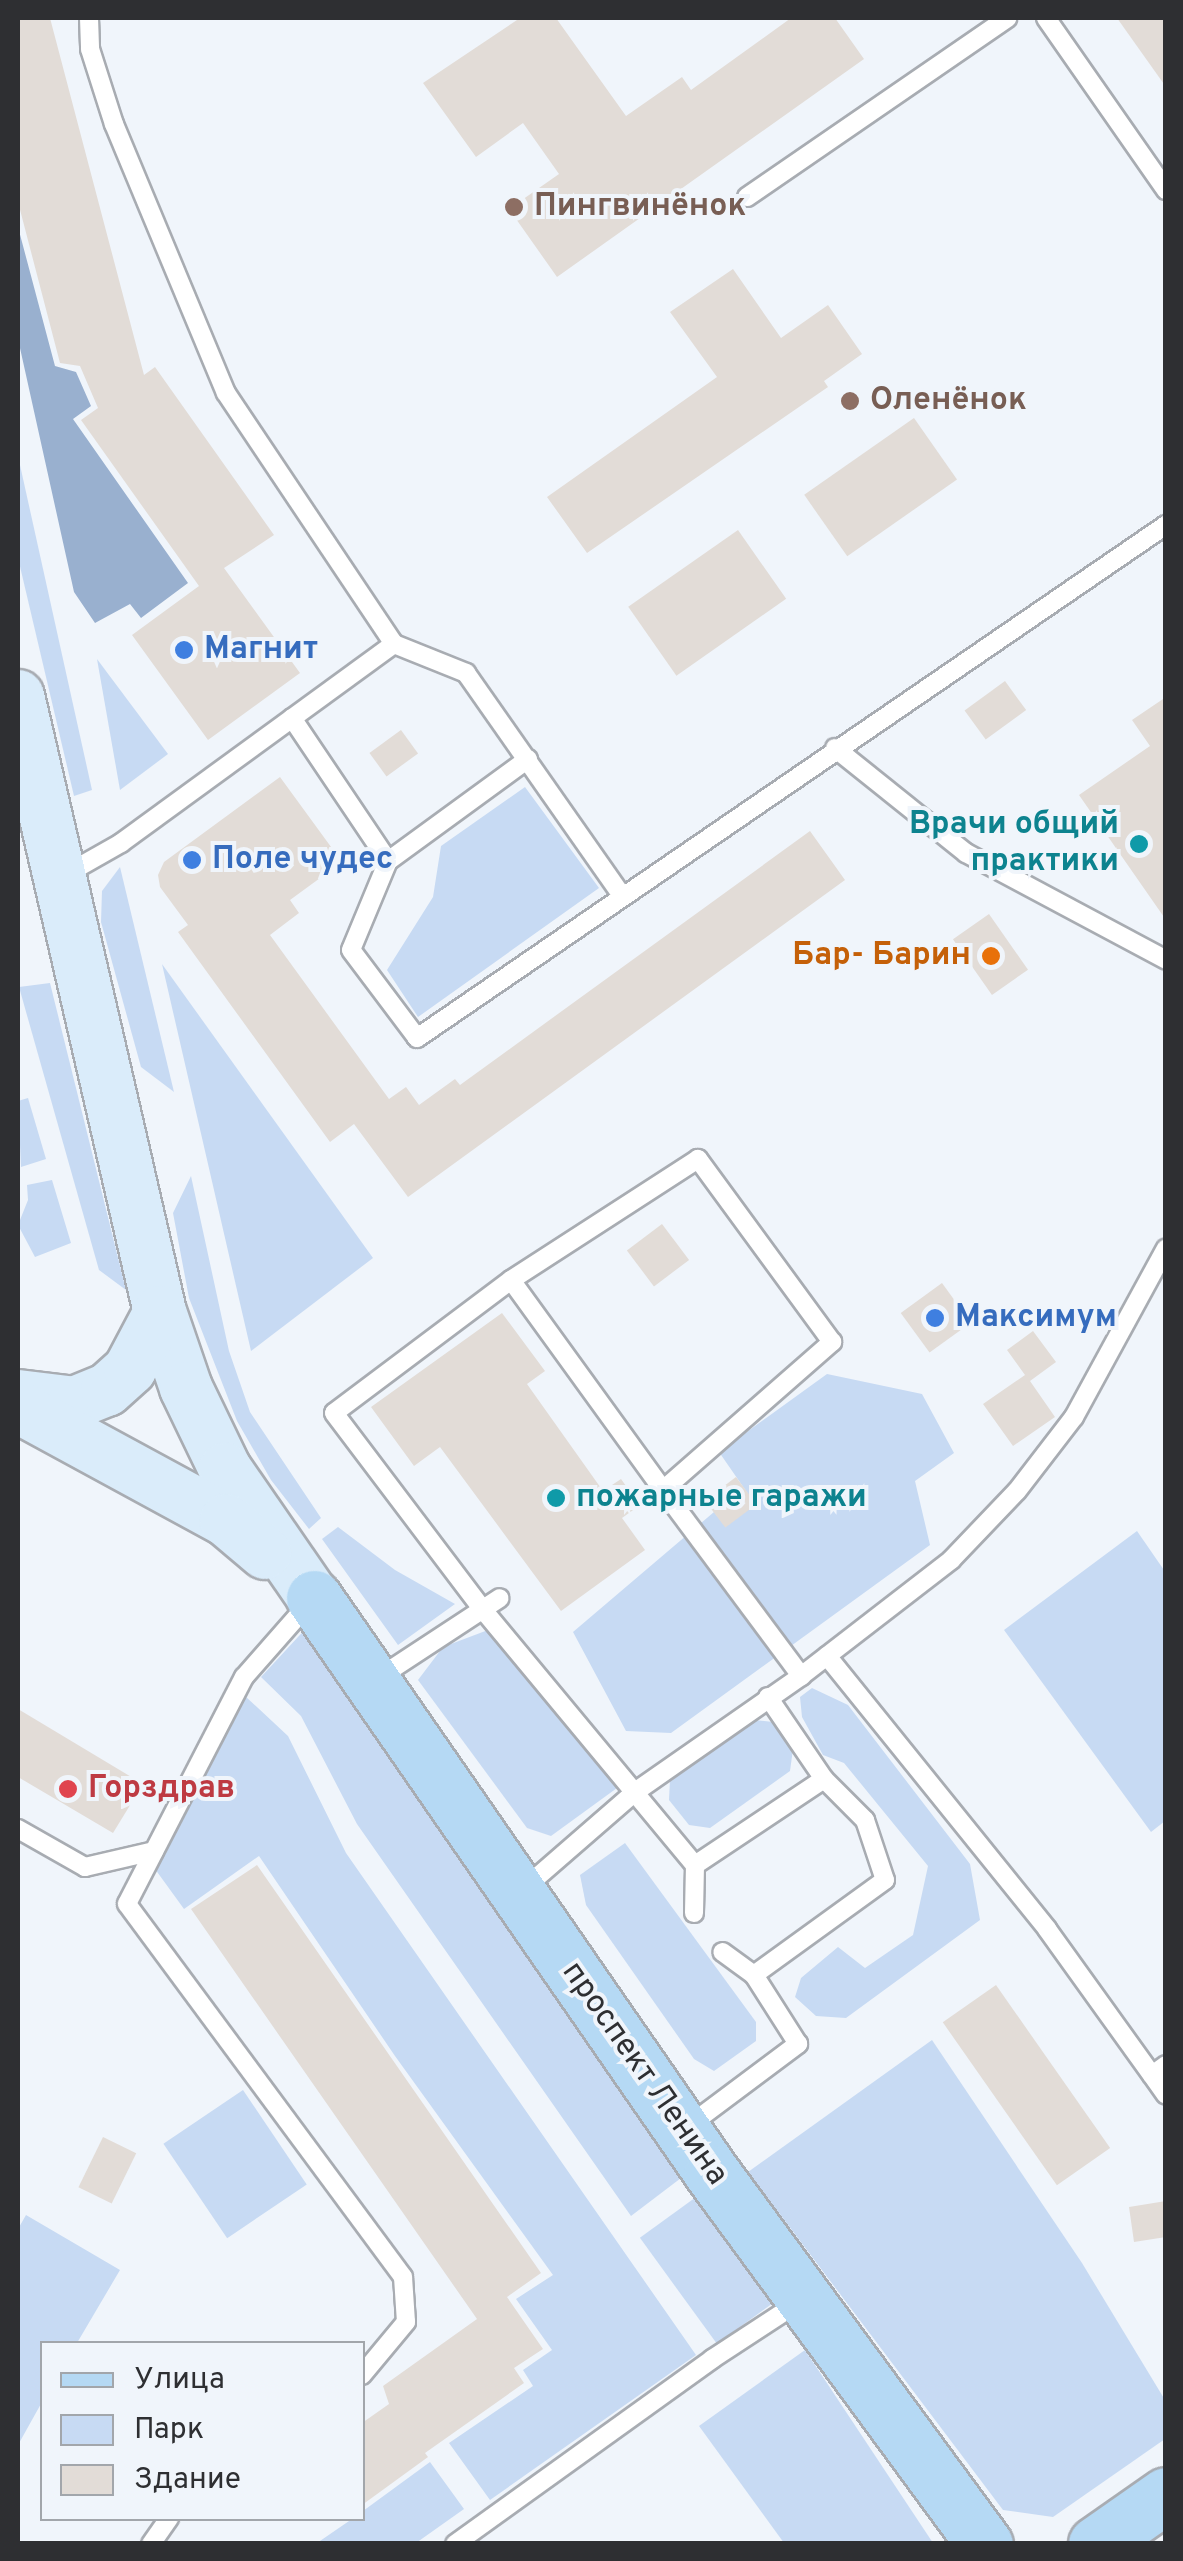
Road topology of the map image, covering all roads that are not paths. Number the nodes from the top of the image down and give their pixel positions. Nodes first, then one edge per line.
1 (90, 18) edge
2 (1007, 18) edge
3 (1046, 18) edge
4 (1166, 190) edge
5 (747, 196) dead end
6 (1166, 525) edge
7 (394, 644) junction
8 (18, 696) edge
9 (292, 718) junction
10 (835, 748) junction
11 (528, 759) junction
12 (388, 861) junction
13 (58, 879) junction
14 (622, 896) junction
15 (1166, 960) edge
16 (1166, 1248) edge
17 (511, 1280) junction
18 (160, 1312) junction
19 (18, 1396) edge
20 (18, 1407) edge
21 (663, 1490) junction
22 (314, 1598) junction
23 (500, 1598) dead end
24 (484, 1611) junction
25 (827, 1656) junction
26 (801, 1676) junction
27 (372, 1682) junction
28 (768, 1697) junction
29 (824, 1778) junction
30 (636, 1792) junction
31 (18, 1829) edge
32 (154, 1851) junction
33 (695, 1865) junction
34 (518, 1893) junction
35 (694, 1913) dead end
36 (722, 1952) dead end
37 (754, 1975) junction
38 (1159, 2070) edge
39 (1166, 2095) edge
40 (682, 2130) junction
41 (806, 2297) junction
42 (365, 2370) edge
43 (1166, 2494) edge
44 (167, 2521) edge
45 (152, 2544) edge
46 (456, 2544) edge
47 (985, 2544) edge
48 (1096, 2544) edge

1 - 7 lane
2 - 5 lane
3 - 4 lane
6 - 10 lane
7 - 9 lane
7 - 11 lane
8 - 13 main road, проспект Ленина
9 - 12 lane
9 - 13 lane
10 - 14 lane
10 - 15 lane
11 - 12 lane
11 - 14 lane
12 - 14 lane
13 - 18 main road, проспект Ленина
16 - 25 lane
17 - 21 lane
17 - 21 lane
17 - 24 lane
18 - 19 main road
18 - 22 main road, проспект Ленина
20 - 22 main road, проспект Ленина
21 - 26 lane
22 - 27 main road, проспект Ленина
22 - 32 lane
23 - 24 lane
24 - 27 lane
24 - 30 lane
25 - 26 lane
25 - 38 lane
26 - 28 lane
27 - 34 main road, проспект Ленина
28 - 29 lane
28 - 30 lane
29 - 33 lane
29 - 37 lane
30 - 33 lane
30 - 34 lane
31 - 32 lane
32 - 42 lane
33 - 35 lane
34 - 40 main road, проспект Ленина
36 - 37 lane
37 - 40 lane
38 - 39 lane
40 - 41 main road, проспект Ленина
41 - 46 lane
41 - 47 main road, проспект Ленина
43 - 48 main road
44 - 45 lane

